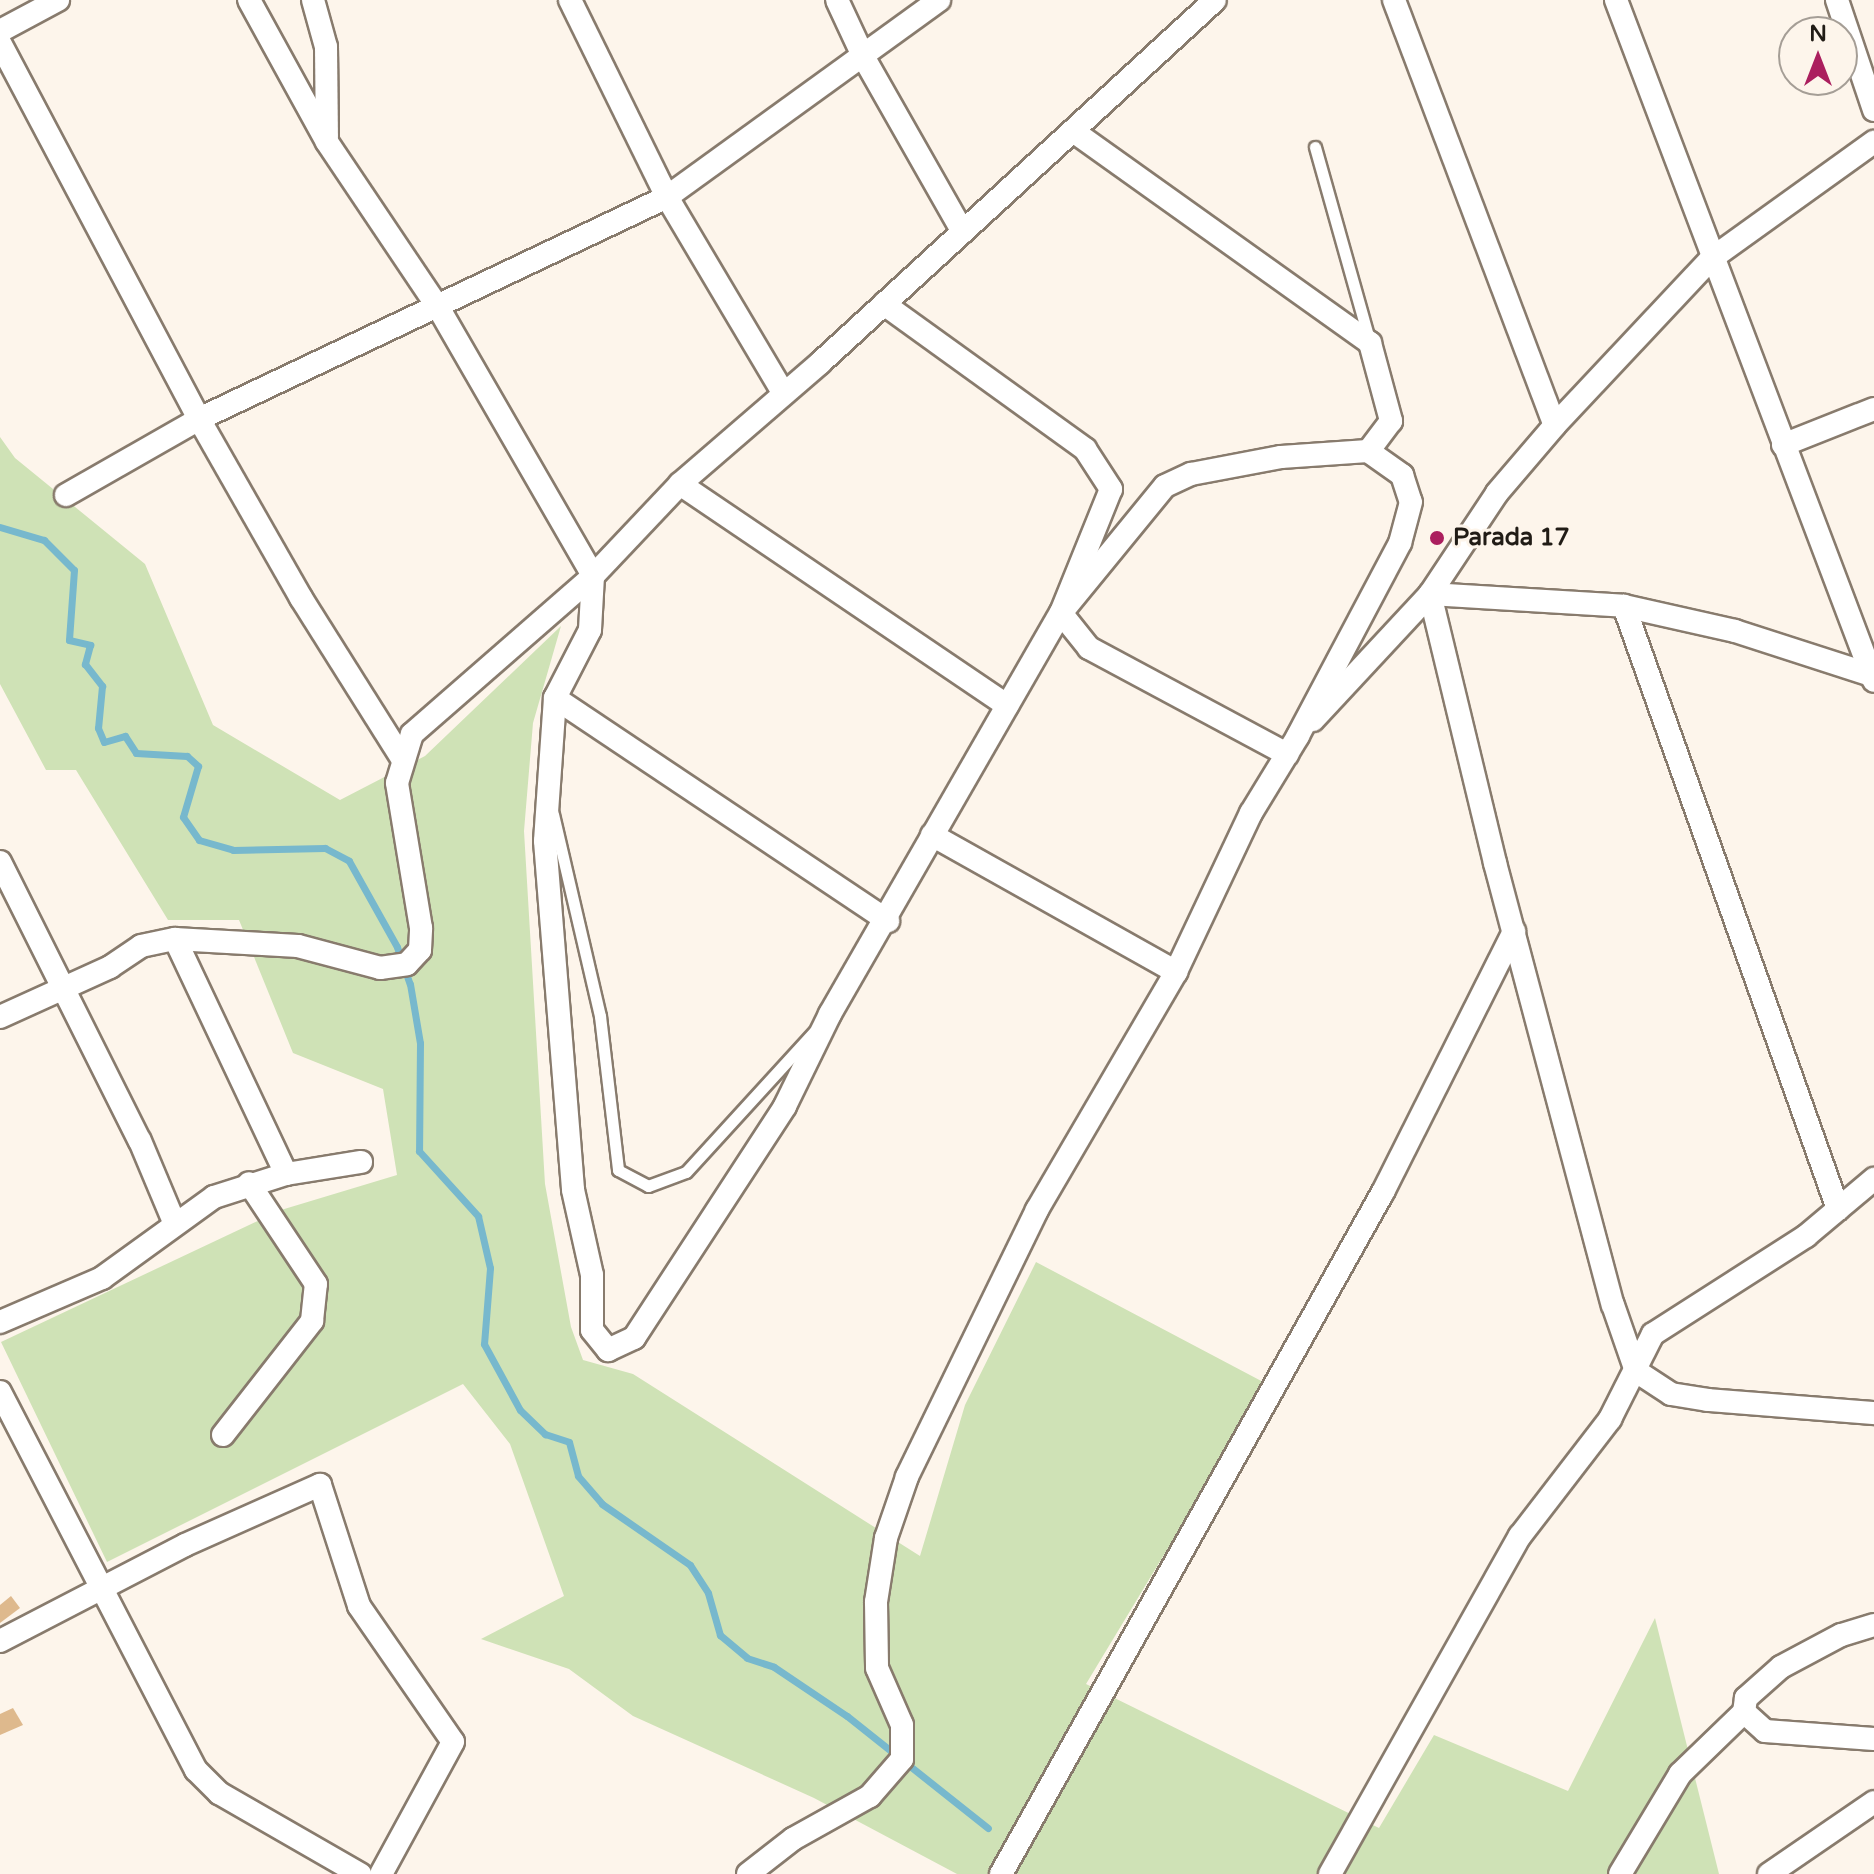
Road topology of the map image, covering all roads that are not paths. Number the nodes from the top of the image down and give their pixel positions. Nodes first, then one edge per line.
1 (58, 0) edge
2 (249, 0) edge
3 (313, 0) edge
4 (570, 0) edge
5 (837, 0) edge
6 (939, 0) edge
7 (1215, 0) edge
8 (1394, 0) edge
9 (1616, 0) edge
10 (1837, 0) edge
11 (0, 31) edge
12 (0, 43) edge
13 (864, 58) junction
14 (1874, 110) edge
15 (1073, 131) junction
16 (327, 142) junction
17 (1874, 142) edge
18 (1315, 147) dead end
19 (667, 197) junction
20 (963, 232) junction
21 (1711, 259) junction
22 (884, 304) junction
23 (438, 307) junction
24 (1370, 343) junction
25 (783, 392) junction
26 (1874, 409) edge
27 (199, 419) junction
28 (1555, 425) junction
29 (1783, 445) junction
30 (1368, 451) junction
31 (680, 484) junction
32 (66, 495) dead end
33 (593, 576) junction
34 (1430, 594) junction
35 (1624, 606) junction
36 (1061, 613) junction
37 (1873, 678) edge
38 (555, 698) junction
39 (1007, 705) junction
40 (1293, 745) junction
41 (401, 757) junction
42 (548, 795) junction
43 (932, 835) junction
44 (0, 862) edge
45 (888, 921) junction
46 (1514, 931) junction
47 (175, 939) junction
48 (1176, 972) junction
49 (62, 988) junction
50 (830, 1014) junction
51 (0, 1017) edge
52 (361, 1162) dead end
53 (286, 1174) junction
54 (1874, 1179) edge
55 (249, 1183) junction
56 (1838, 1209) junction
57 (174, 1222) junction
58 (0, 1322) edge
59 (1636, 1371) junction
60 (0, 1392) edge
61 (1874, 1413) edge
62 (223, 1435) dead end
63 (101, 1590) junction
64 (1874, 1625) edge
65 (0, 1641) edge
66 (1744, 1712) junction
67 (1874, 1739) edge
68 (1874, 1802) edge
69 (360, 1874) edge
70 (381, 1874) edge
71 (748, 1874) edge
72 (1001, 1874) edge
73 (1330, 1874) edge
74 (1620, 1874) edge
75 (1769, 1874) edge

1 - 11 street
2 - 16 street
3 - 16 street
4 - 19 street
5 - 13 street
6 - 13 street
7 - 15 street
8 - 28 street
9 - 21 street
10 - 14 street
12 - 27 street
13 - 19 street
13 - 20 street
15 - 20 street
15 - 24 street
16 - 23 street
17 - 21 street
18 - 24 lane
19 - 23 street
19 - 25 street
20 - 22 street
21 - 28 street
21 - 29 street
22 - 25 street
22 - 36 street
23 - 27 street
23 - 33 street
24 - 30 street
25 - 31 street
26 - 29 street
27 - 32 street
27 - 41 street
28 - 34 street
29 - 37 street
30 - 36 street
30 - 40 street
31 - 33 street
31 - 39 street
33 - 38 street
33 - 41 street
34 - 35 street
34 - 40 street
34 - 46 street
35 - 37 street
35 - 56 street
36 - 39 street
36 - 40 street
38 - 42 street
38 - 45 street
39 - 43 street
40 - 48 street
41 - 47 street
42 - 50 lane
42 - 50 street
43 - 45 street
43 - 48 street
44 - 49 street
45 - 50 street
46 - 59 street
46 - 72 street
47 - 49 street
47 - 53 street
48 - 71 street
49 - 51 street
49 - 57 street
52 - 53 street
53 - 55 street
54 - 56 street
55 - 57 street
55 - 62 street
56 - 59 street
57 - 58 street
59 - 61 street
59 - 73 street
60 - 63 street
63 - 65 street
63 - 69 street
63 - 70 street
64 - 66 street
66 - 67 street
66 - 74 street
68 - 75 street

